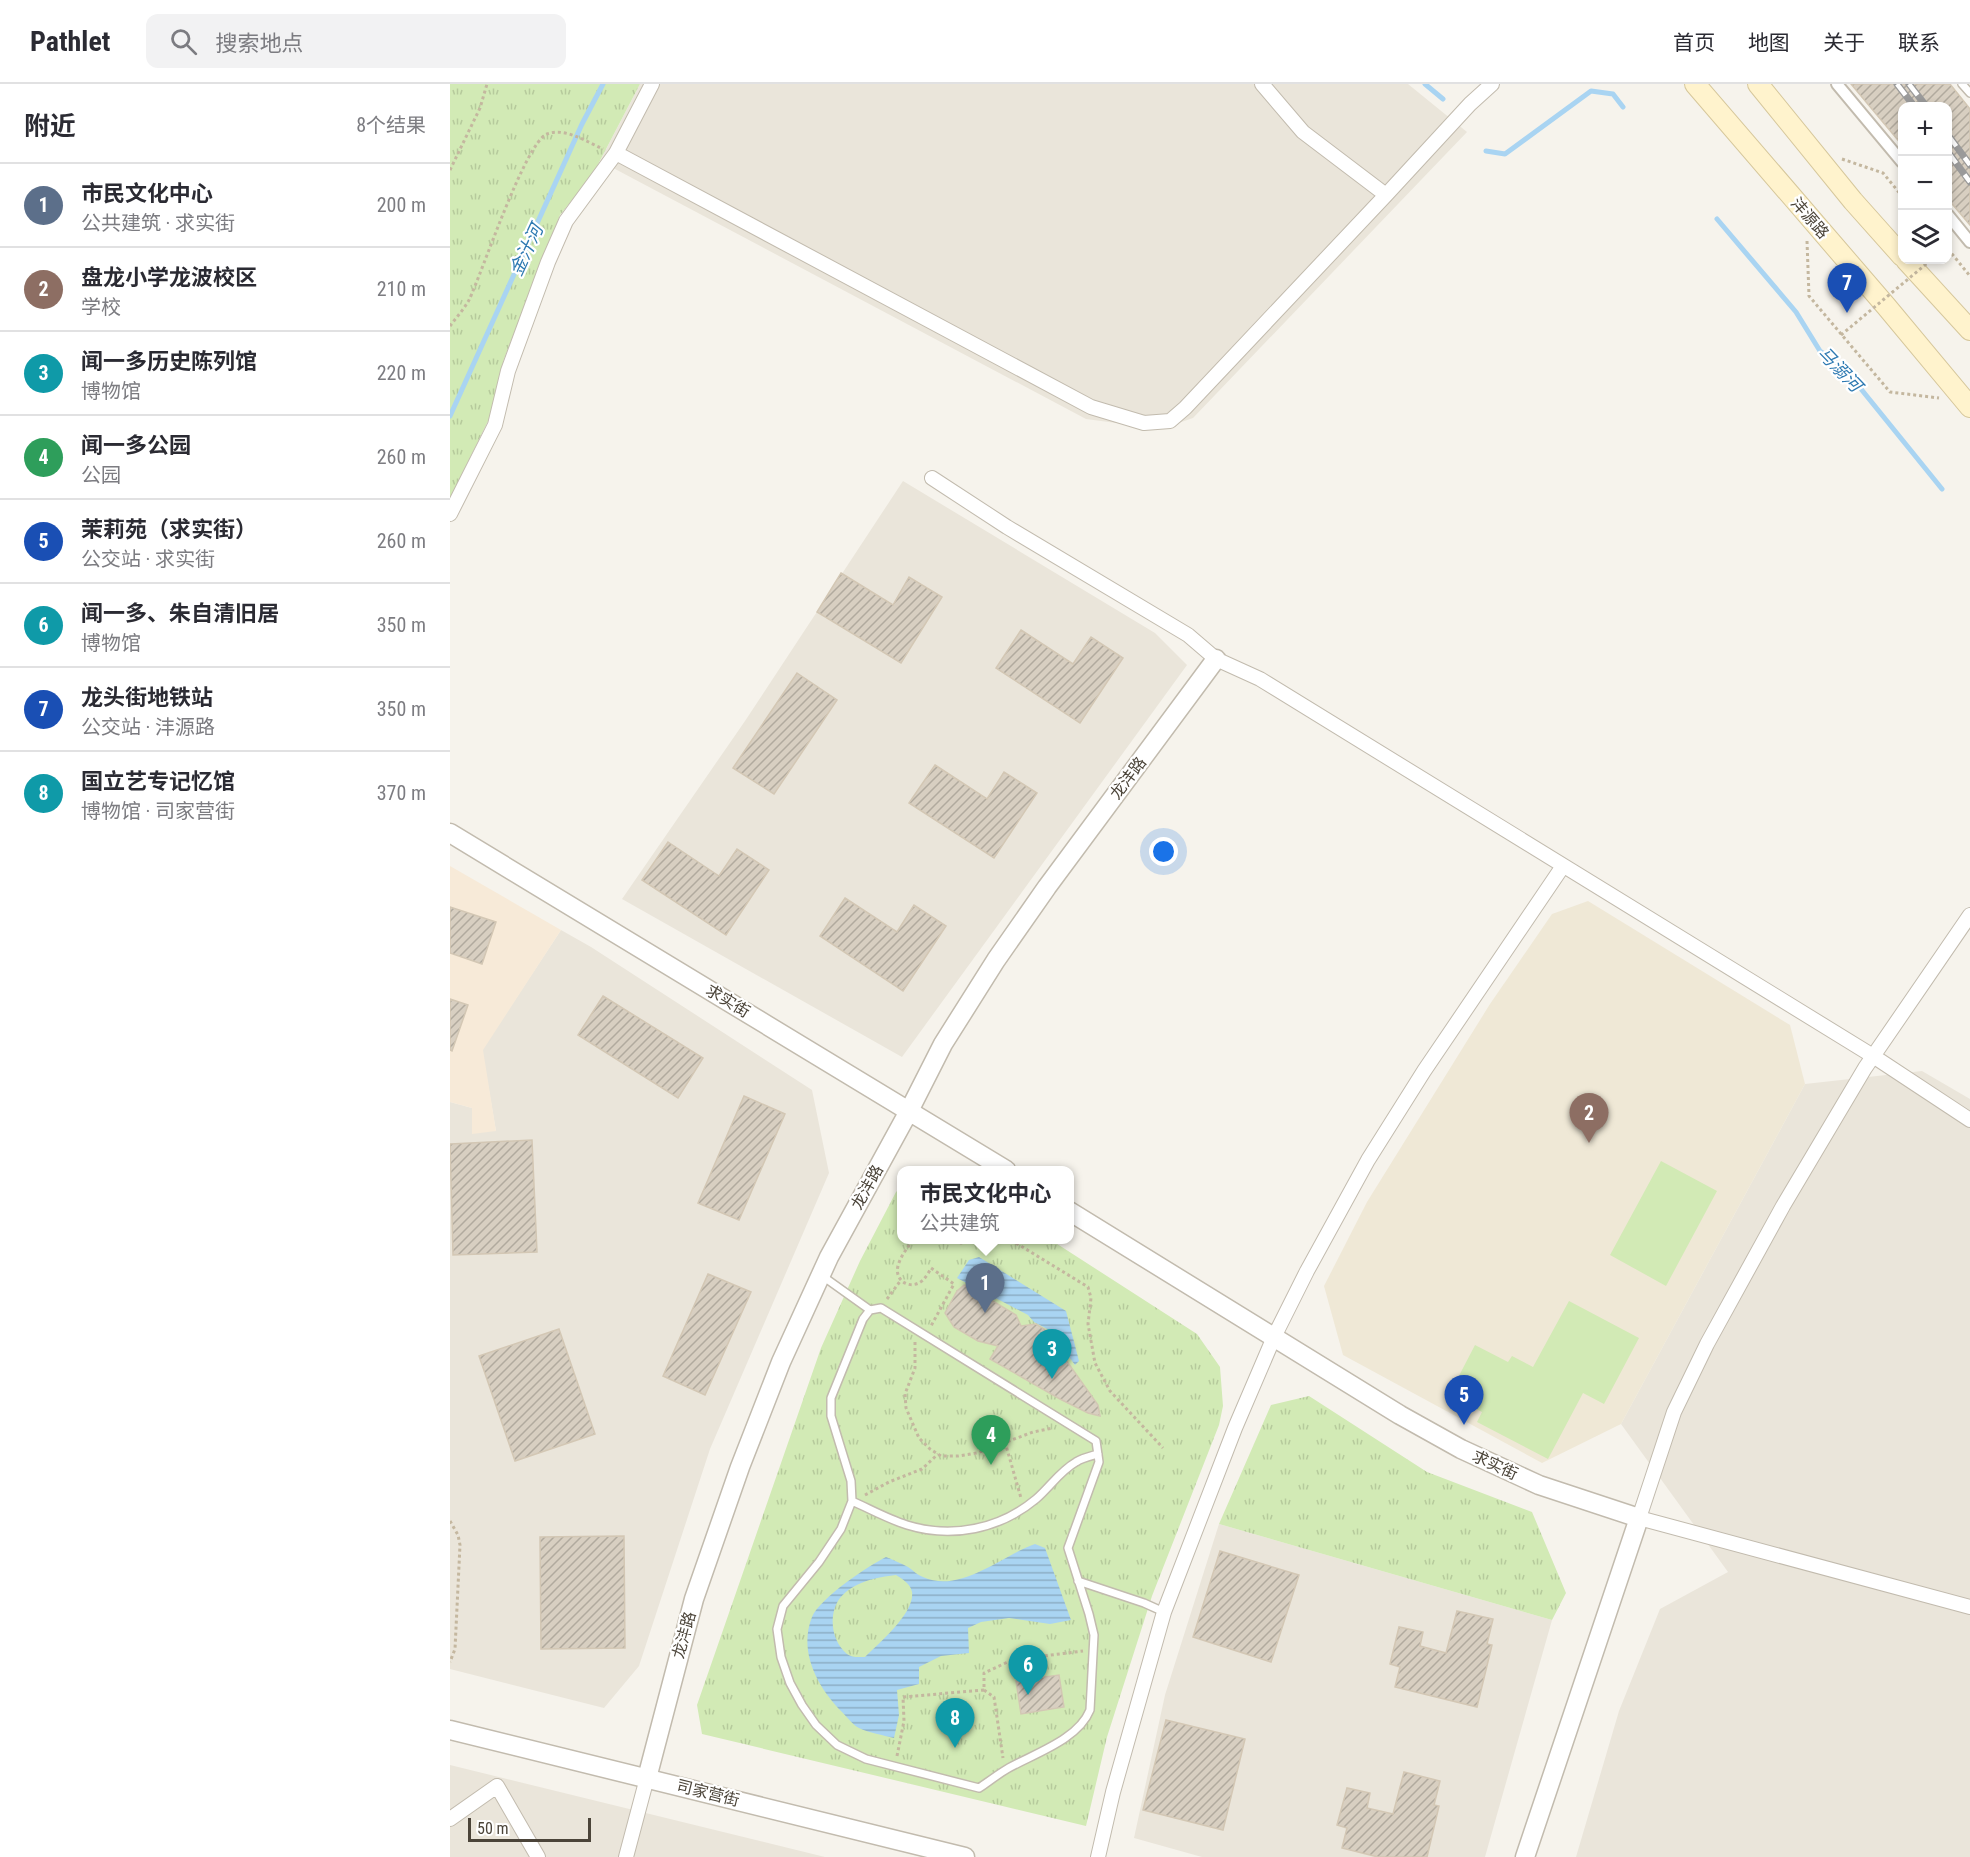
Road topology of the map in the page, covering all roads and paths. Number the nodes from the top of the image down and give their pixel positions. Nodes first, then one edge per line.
1 (487, 84) edge
2 (652, 84) edge
3 (1262, 84) edge
4 (1492, 84) edge
5 (1695, 84) edge
6 (1758, 84) edge
7 (1837, 84) edge
8 (1962, 84) edge
9 (1970, 93) edge
10 (602, 148) dead end
11 (616, 153) junction
12 (1898, 157) edge
13 (1841, 158) dead end
14 (450, 170) edge
15 (1898, 191) edge
16 (1386, 195) junction
17 (1805, 212) junction
18 (1952, 221) edge
19 (1970, 242) edge
20 (1898, 252) edge
21 (1952, 255) edge
22 (1910, 264) edge
23 (1926, 264) edge
24 (1970, 276) edge
25 (450, 326) edge
26 (1970, 330) edge
27 (1841, 335) junction
28 (1967, 404) edge
29 (932, 478) dead end
30 (450, 514) edge
31 (1216, 659) junction
32 (450, 833) edge
33 (1563, 866) junction
34 (1970, 915) edge
35 (1873, 1056) junction
36 (909, 1111) junction
37 (1970, 1119) edge
38 (999, 1166) edge
39 (1074, 1214) edge
40 (910, 1244) edge
41 (1019, 1244) edge
42 (821, 1275) junction
43 (901, 1280) junction
44 (881, 1308) junction
45 (870, 1310) junction
46 (914, 1329) junction
47 (926, 1336) junction
48 (1274, 1337) junction
49 (1071, 1425) junction
50 (1005, 1442) junction
51 (1163, 1448) dead end
52 (939, 1454) junction
53 (1098, 1454) junction
54 (852, 1501) junction
55 (1024, 1508) junction
56 (1639, 1518) junction
57 (450, 1521) edge
58 (1078, 1581) junction
59 (1970, 1607) edge
60 (1164, 1612) junction
61 (1093, 1650) junction
62 (450, 1662) edge
63 (984, 1690) junction
64 (450, 1730) edge
65 (895, 1767) junction
66 (1005, 1770) junction
67 (647, 1778) junction
68 (450, 1818) edge
69 (538, 1857) edge
70 (627, 1857) edge
71 (965, 1857) edge
72 (1098, 1857) edge
73 (1525, 1857) edge

1 - 14 path
2 - 11 street
3 - 16 street
4 - 16 street
5 - 17 main road, 沣源路
6 - 20 main road
7 - 12 street
8 - 9 lane
10 - 25 path
11 - 16 street
11 - 30 street
13 - 15 path
17 - 27 path
17 - 28 main road, 沣源路
18 - 19 street
21 - 24 path
22 - 26 main road
23 - 27 path, bridge
27 - 28 path
29 - 31 street
31 - 33 street
31 - 36 street, 龙沣路
32 - 36 street, 求实街
33 - 35 street
33 - 48 street
34 - 35 street
35 - 37 street
35 - 56 street
36 - 38 street, 求实街
36 - 42 street, 龙沣路
39 - 48 street, 求实街
40 - 43 path
41 - 51 path
42 - 45 lane
42 - 67 street, 龙沣路
43 - 44 path
43 - 47 path
44 - 45 lane
44 - 46 lane
45 - 54 lane
46 - 47 lane
46 - 52 path
47 - 49 lane
48 - 56 street, 求实街
48 - 60 street
49 - 50 path
49 - 53 lane
50 - 52 path
50 - 55 path
52 - 54 path
53 - 55 lane
53 - 58 lane
54 - 55 lane
54 - 65 lane
56 - 59 street, 求实街
56 - 73 street
57 - 62 path
58 - 60 lane
58 - 61 lane
60 - 72 street
61 - 63 path
61 - 66 lane
63 - 65 path
63 - 66 path
64 - 67 street, 司家营街
65 - 66 lane
67 - 70 street
67 - 71 street, 司家营街
68 - 69 street

